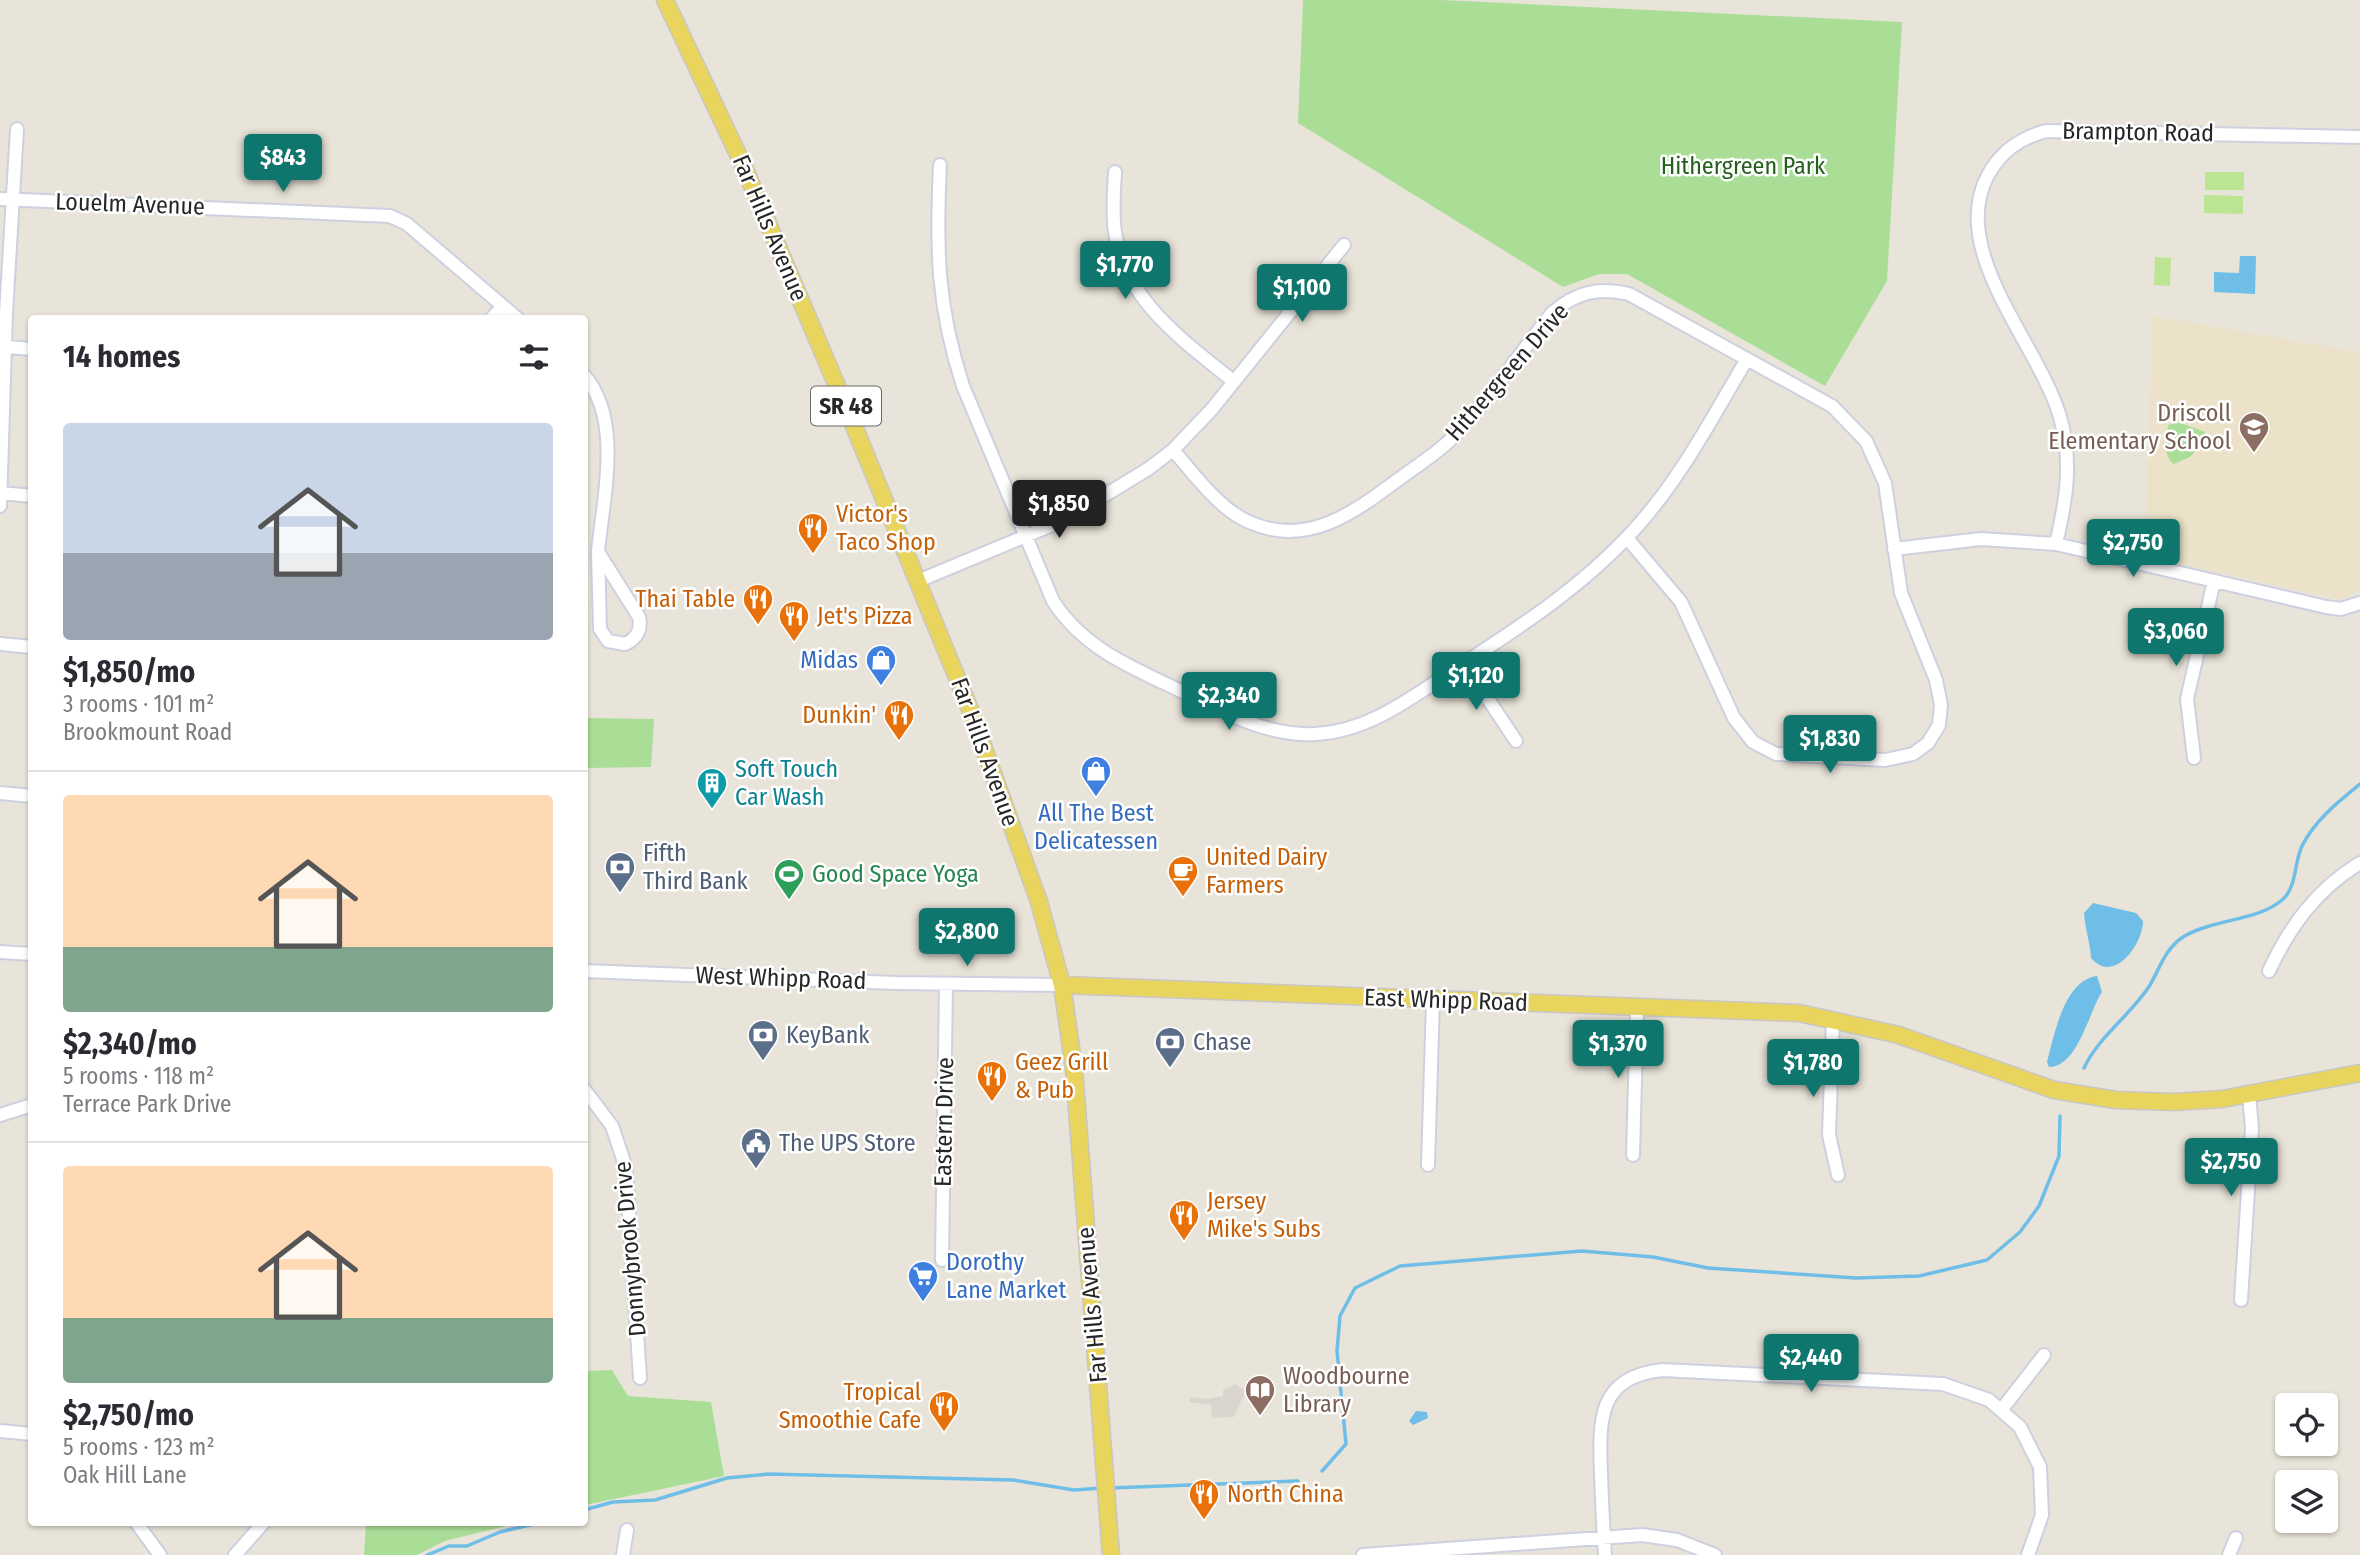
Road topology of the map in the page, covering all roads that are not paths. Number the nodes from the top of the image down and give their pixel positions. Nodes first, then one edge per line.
1 (666, 0) edge
2 (17, 129) dead end
3 (2360, 137) edge
4 (940, 166) dead end
5 (1115, 172) dead end
6 (6, 199) edge
7 (1344, 245) dead end
8 (502, 307) junction
9 (495, 315) edge
10 (513, 315) edge
11 (6, 347) junction
12 (28, 349) edge
13 (1746, 359) junction
14 (588, 381) edge
15 (1233, 381) junction
16 (1173, 450) junction
17 (28, 496) edge
18 (1, 499) edge
19 (1025, 536) junction
20 (1626, 538) junction
21 (2056, 544) junction
22 (1894, 549) junction
23 (598, 552) junction
24 (918, 581) junction
25 (2214, 581) junction
26 (2360, 603) edge
27 (0, 644) edge
28 (28, 647) edge
29 (1464, 663) junction
30 (1516, 741) dead end
31 (2194, 758) dead end
32 (0, 793) edge
33 (28, 796) edge
34 (2360, 863) edge
35 (0, 952) edge
36 (28, 954) edge
37 (588, 971) edge
38 (2269, 971) dead end
39 (946, 984) junction
40 (1062, 985) junction
41 (1433, 1000) junction
42 (1637, 1007) junction
43 (1833, 1019) junction
44 (2360, 1073) edge
45 (588, 1094) edge
46 (2249, 1095) junction
47 (28, 1106) edge
48 (0, 1115) edge
49 (1633, 1155) dead end
50 (1428, 1165) dead end
51 (1838, 1175) dead end
52 (942, 1260) dead end
53 (2241, 1300) dead end
54 (2044, 1355) dead end
55 (640, 1378) dead end
56 (2001, 1409) junction
57 (0, 1431) edge
58 (28, 1434) edge
59 (139, 1526) edge
60 (260, 1526) edge
61 (626, 1530) dead end
62 (1604, 1537) junction
63 (2236, 1538) dead end
64 (160, 1555) edge
65 (235, 1555) edge
66 (623, 1555) edge
67 (1111, 1555) edge
68 (1363, 1555) edge
69 (1605, 1555) edge
70 (1714, 1555) edge
71 (2028, 1555) edge
72 (2229, 1555) edge

1 - 24 main road, Far Hills Avenue / SR 48
2 - 6 street
3 - 21 street, Brampton Road
4 - 19 street
5 - 15 street
6 - 8 street, Louelm Avenue
6 - 11 street
7 - 15 street
8 - 9 street
8 - 10 street, Louelm Avenue
11 - 12 street
11 - 18 street
13 - 16 street, Hithergreen Drive
13 - 20 street
13 - 22 street, Hithergreen Drive
14 - 23 street
15 - 16 street
16 - 19 street
17 - 18 street
19 - 24 street
19 - 29 street
20 - 22 street, Hithergreen Drive
20 - 29 street
21 - 22 street
21 - 25 street
23 - 23 street
24 - 40 main road, Far Hills Avenue / SR 48
25 - 26 street
25 - 31 street
27 - 28 street
29 - 30 street
32 - 33 street
34 - 38 street
35 - 36 street
37 - 39 street, West Whipp Road
39 - 40 street, West Whipp Road
39 - 52 street, Eastern Drive
40 - 41 main road, East Whipp Road
40 - 67 main road, Far Hills Avenue / SR 48
41 - 42 main road, East Whipp Road
41 - 50 street
42 - 43 main road, East Whipp Road
42 - 49 street
43 - 46 main road, East Whipp Road
43 - 51 street
44 - 46 main road, East Whipp Road
45 - 55 street, Donnybrook Drive
46 - 53 street
47 - 48 street
54 - 56 street
56 - 62 street
56 - 71 street
57 - 58 street
59 - 64 street
60 - 65 street
61 - 66 street
62 - 68 street
62 - 69 street
62 - 70 street
63 - 72 street

